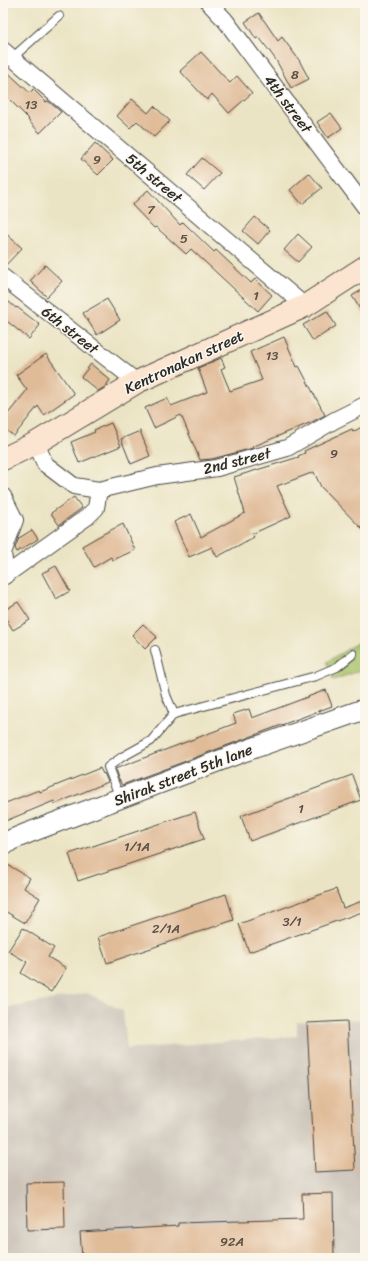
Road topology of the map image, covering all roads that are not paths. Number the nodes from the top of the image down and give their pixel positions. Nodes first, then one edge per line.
1 (209, 3) edge
2 (59, 16) dead end
3 (8, 54) edge
4 (365, 207) edge
5 (365, 267) edge
6 (3, 277) edge
7 (305, 306) junction
8 (137, 382) junction
9 (365, 405) edge
10 (36, 443) junction
11 (3, 459) edge
12 (99, 490) junction
13 (3, 496) edge
14 (5, 576) edge
15 (155, 650) dead end
16 (353, 654) dead end
17 (365, 708) edge
18 (174, 714) junction
19 (120, 799) junction
20 (3, 846) edge

1 - 4 street, 4th street
2 - 3 lane
3 - 7 street, 5th street
5 - 7 main road, Kentronakan street
6 - 8 street, 6th street
7 - 8 main road, Kentronakan street
8 - 10 main road, Kentronakan street
9 - 12 street, 2nd street
10 - 11 main road, Kentronakan street
10 - 12 street, 2nd street
12 - 14 street
13 - 14 street
15 - 18 lane
16 - 18 lane
17 - 19 street, Shirak street 5th lane
18 - 19 lane
19 - 20 street, Shirak street 5th lane

